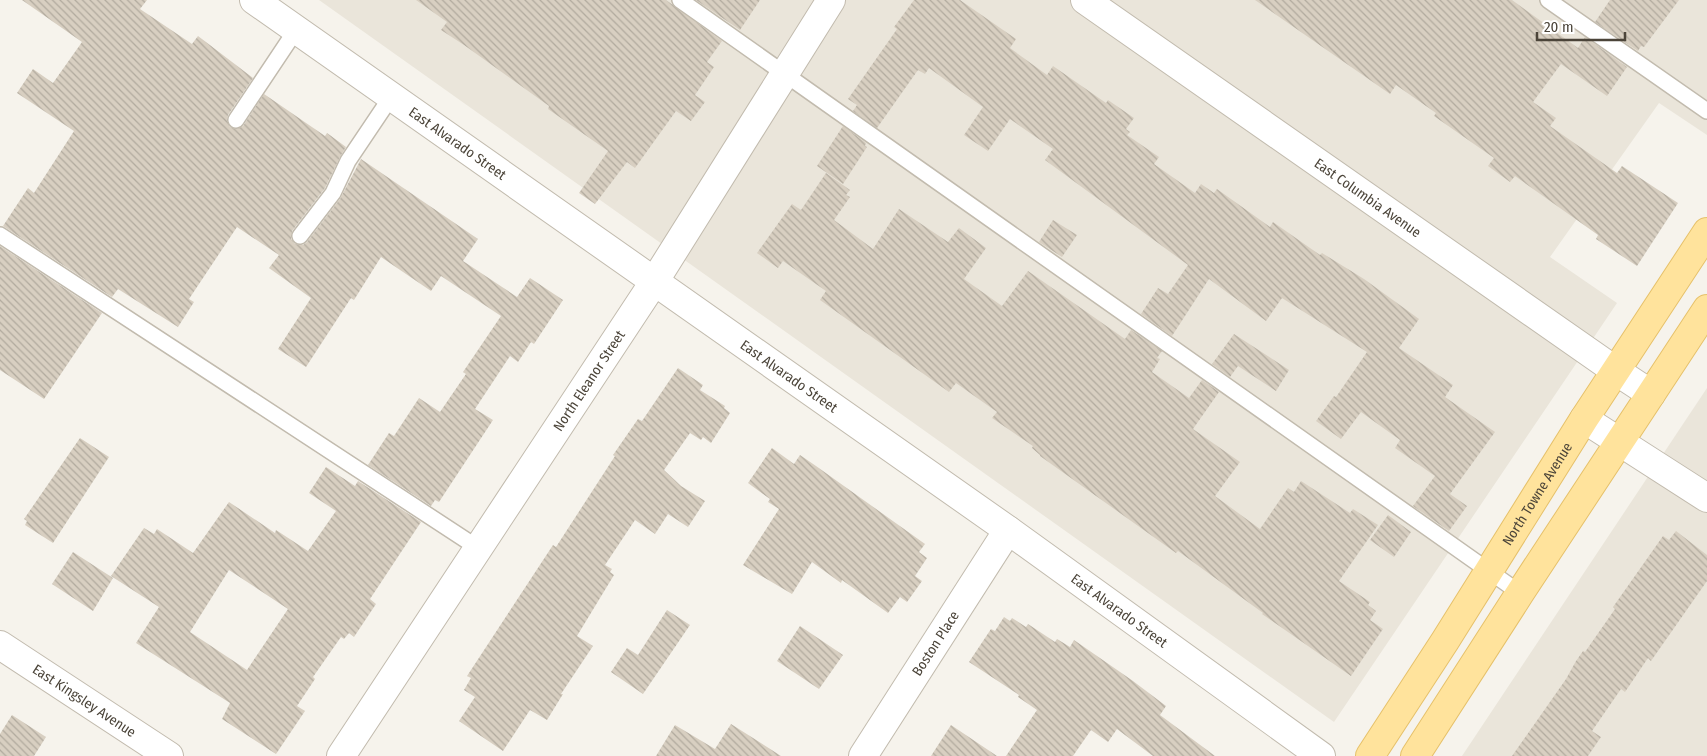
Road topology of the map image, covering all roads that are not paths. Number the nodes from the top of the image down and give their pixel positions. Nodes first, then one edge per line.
1 (254, 0) edge
2 (680, 0) edge
3 (831, 0) edge
4 (1085, 0) edge
5 (1548, 0) edge
6 (296, 30) junction
7 (785, 74) junction
8 (391, 97) junction
9 (1707, 111) edge
10 (236, 120) dead end
11 (1707, 232) edge
12 (0, 235) edge
13 (300, 236) dead end
14 (654, 282) junction
15 (1707, 309) edge
16 (1616, 371) junction
17 (1651, 394) junction
18 (1584, 419) junction
19 (1620, 442) junction
20 (1707, 498) edge
21 (1008, 530) junction
22 (478, 548) junction
23 (1488, 570) junction
24 (1520, 593) junction
25 (0, 645) edge
26 (169, 756) edge
27 (341, 756) edge
28 (863, 756) edge
29 (1321, 756) edge
30 (1370, 756) edge
31 (1415, 756) edge

1 - 6 street, East Alvarado Street
2 - 7 lane
3 - 7 street, North Eleanor Street
4 - 16 street, East Columbia Avenue
5 - 9 lane
6 - 8 street, East Alvarado Street
6 - 10 lane
7 - 14 street, North Eleanor Street
7 - 23 lane
8 - 13 lane
8 - 14 street, East Alvarado Street
11 - 16 main road, North Towne Avenue
12 - 22 lane
14 - 21 street, East Alvarado Street
14 - 22 street, North Eleanor Street
15 - 17 main road
16 - 17 street, East Columbia Avenue
16 - 18 main road, North Towne Avenue
17 - 19 main road
18 - 19 street
18 - 23 main road, North Towne Avenue
19 - 20 street
19 - 24 main road
21 - 28 street, Boston Place
21 - 29 street, East Alvarado Street
22 - 27 street, North Eleanor Street
23 - 24 lane
23 - 30 main road, North Towne Avenue
24 - 31 main road
25 - 26 street, East Kingsley Avenue

